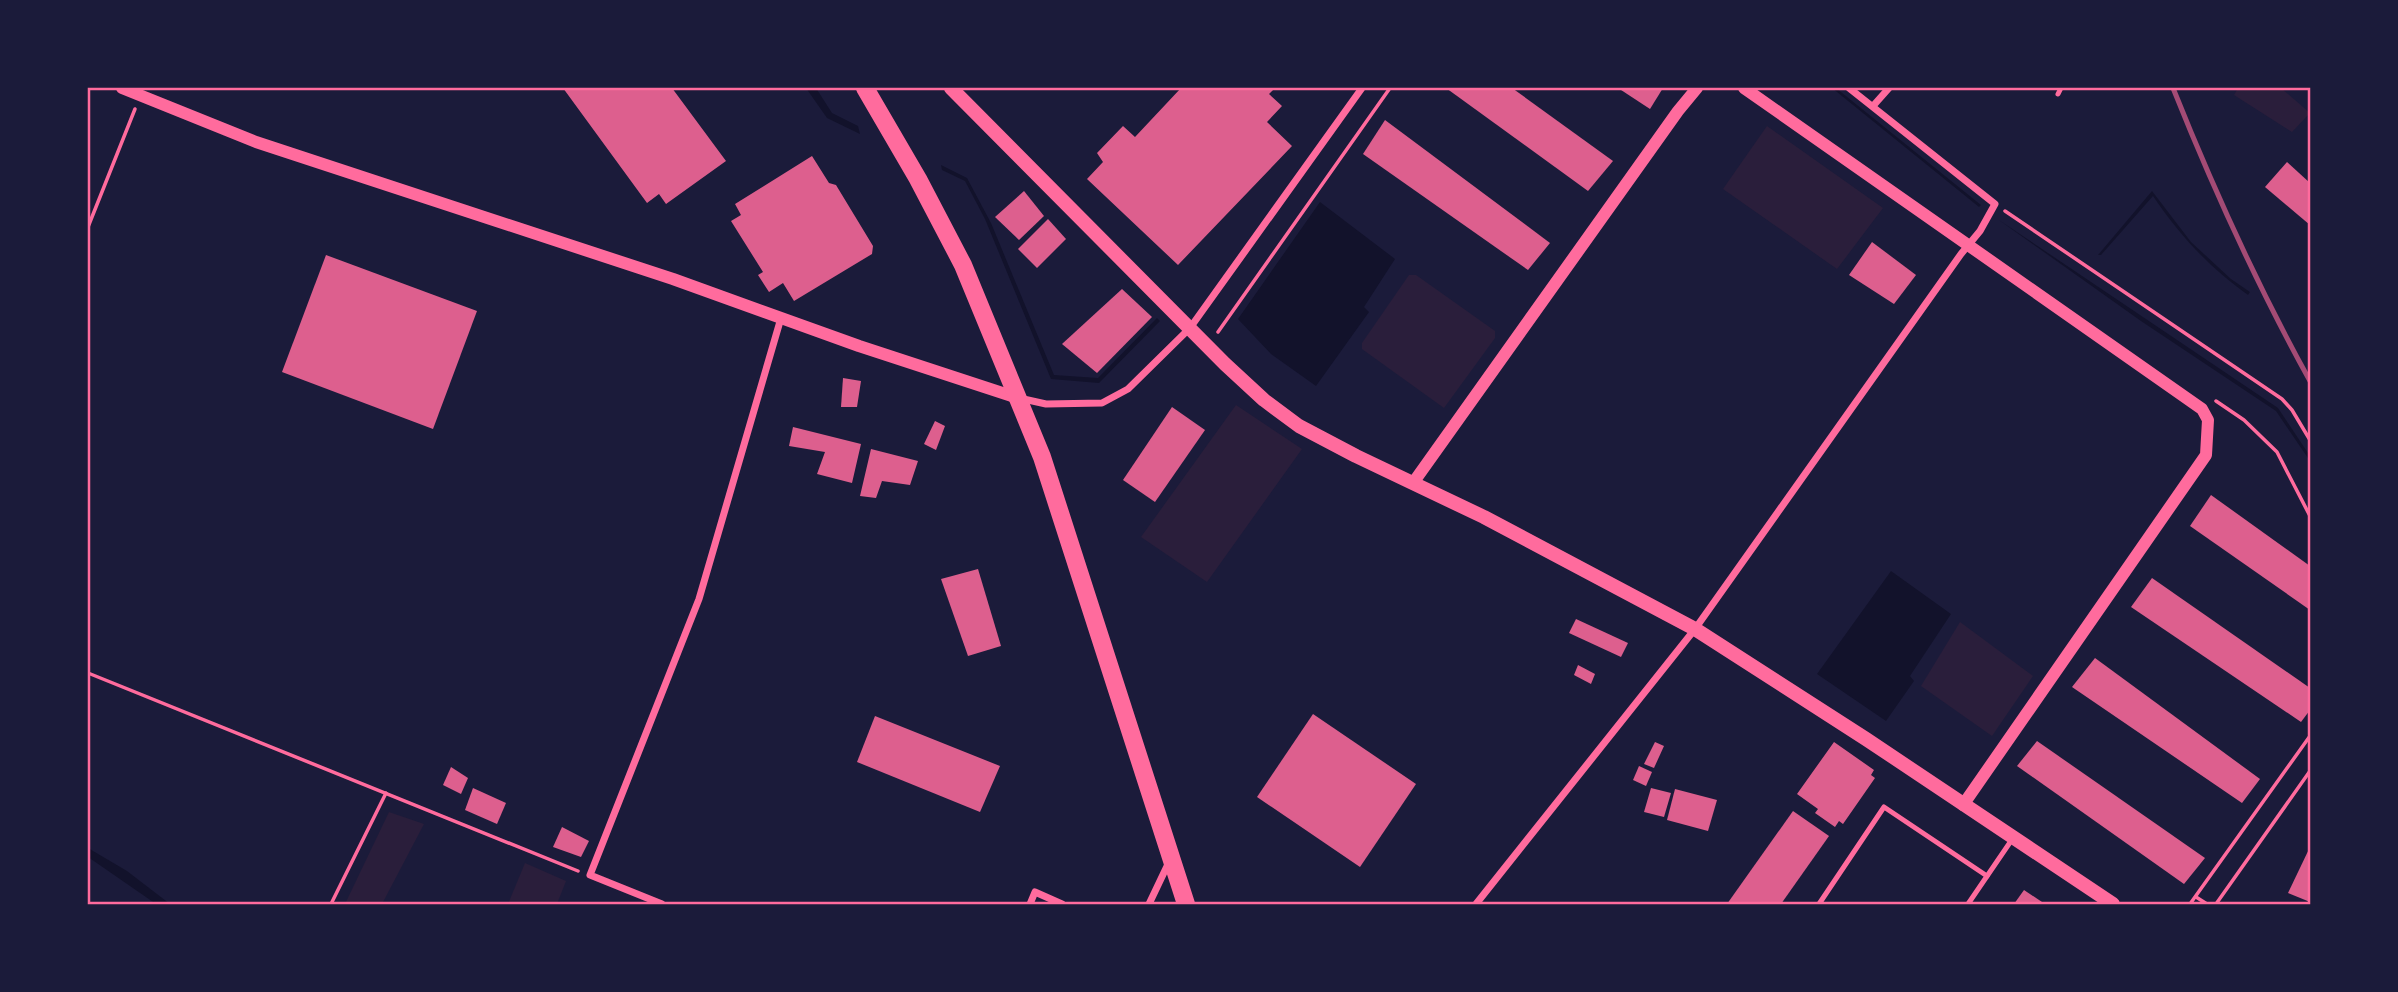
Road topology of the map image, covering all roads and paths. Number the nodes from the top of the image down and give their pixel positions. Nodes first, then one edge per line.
1 (122, 88) edge
2 (865, 88) edge
3 (951, 88) edge
4 (1362, 88) edge
5 (1390, 88) edge
6 (1697, 88) edge
7 (1744, 88) edge
8 (1849, 88) edge
9 (1889, 88) edge
10 (142, 91) edge
11 (1873, 106) junction
12 (1995, 204) junction
13 (88, 227) edge
14 (1970, 244) junction
15 (782, 317) junction
16 (1190, 328) junction
17 (1218, 332) dead end
18 (1018, 398) junction
19 (2211, 398) dead end
20 (2311, 440) edge
21 (1413, 483) junction
22 (2311, 516) edge
23 (1695, 629) junction
24 (88, 673) edge
25 (2311, 736) edge
26 (2311, 771) edge
27 (386, 793) junction
28 (1963, 805) junction
29 (2014, 838) junction
30 (1171, 859) junction
31 (590, 875) junction
32 (1987, 876) junction
33 (2196, 897) junction
34 (331, 905) edge
35 (662, 905) edge
36 (1030, 905) edge
37 (1062, 905) edge
38 (1149, 905) edge
39 (1186, 905) edge
40 (1476, 905) edge
41 (1819, 905) edge
42 (1968, 905) edge
43 (2113, 905) edge
44 (2190, 905) edge
45 (2207, 905) edge
46 (2216, 905) edge

1 - 10 street
2 - 18 highway
3 - 16 main road
4 - 16 street
5 - 17 path
6 - 21 street
7 - 14 street
8 - 11 street
9 - 11 street
10 - 13 path
10 - 15 street
11 - 12 street
12 - 14 street
12 - 20 path
14 - 23 street
14 - 28 street
15 - 18 street
15 - 31 street
16 - 18 street
16 - 21 main road
18 - 30 highway
19 - 22 path
21 - 23 main road
23 - 28 main road
23 - 40 street
24 - 27 path
25 - 33 path
26 - 46 path
27 - 31 path
27 - 34 path
28 - 29 main road
29 - 32 lane
29 - 43 main road
30 - 38 street
30 - 39 highway
31 - 35 street
32 - 41 lane
32 - 42 lane
33 - 44 path
33 - 45 path
36 - 37 street

